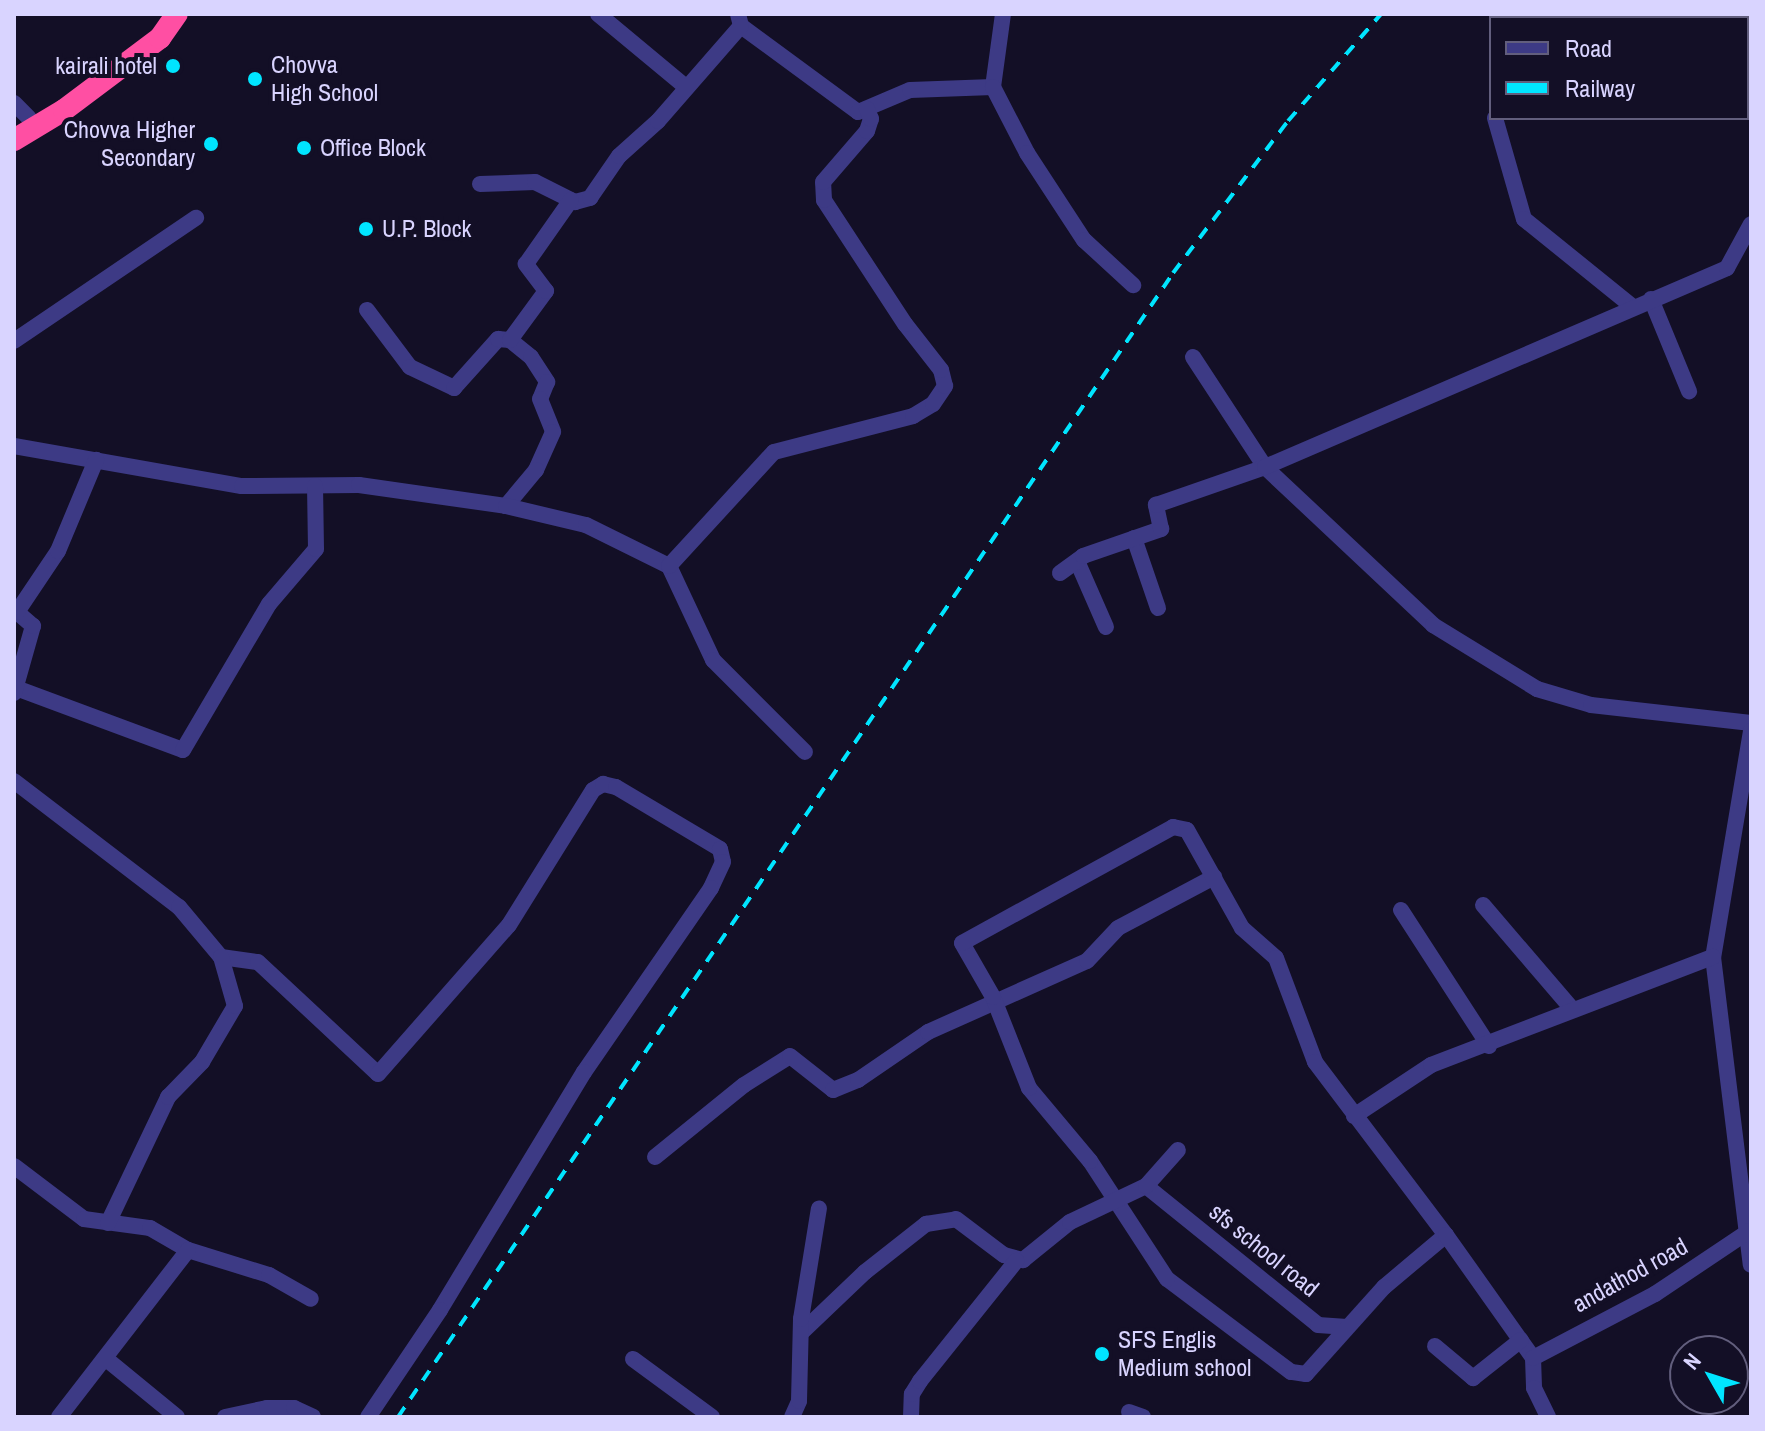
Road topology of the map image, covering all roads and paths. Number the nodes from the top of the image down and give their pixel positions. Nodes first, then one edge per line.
1 (176, 14) edge
2 (598, 14) edge
3 (1003, 14) edge
4 (740, 20) edge
5 (686, 87) junction
6 (993, 87) junction
7 (867, 109) junction
8 (19, 116) edge
9 (1496, 120) edge
10 (14, 140) edge
11 (480, 184) dead end
12 (571, 200) junction
13 (196, 218) dead end
14 (1751, 224) edge
15 (1133, 285) dead end
16 (1651, 299) junction
17 (1633, 307) junction
18 (367, 310) dead end
19 (510, 340) junction
20 (14, 341) edge
21 (1193, 357) dead end
22 (1689, 391) dead end
23 (14, 446) edge
24 (96, 460) junction
25 (1265, 467) junction
26 (315, 486) junction
27 (506, 506) junction
28 (1134, 538) junction
29 (1077, 561) junction
30 (669, 566) junction
31 (1060, 573) dead end
32 (1158, 608) dead end
33 (16, 611) edge
34 (1106, 627) dead end
35 (15, 690) edge
36 (1751, 723) edge
37 (1751, 731) edge
38 (805, 752) dead end
39 (14, 781) edge
40 (1214, 877) junction
41 (1483, 905) dead end
42 (1401, 910) dead end
43 (221, 957) junction
44 (1713, 957) junction
45 (995, 1002) junction
46 (1572, 1009) junction
47 (1489, 1046) junction
48 (1354, 1116) junction
49 (1178, 1150) dead end
50 (655, 1157) dead end
51 (14, 1166) edge
52 (1146, 1186) junction
53 (1118, 1201) junction
54 (819, 1208) dead end
55 (108, 1223) junction
56 (1749, 1231) junction
57 (1446, 1235) junction
58 (188, 1250) junction
59 (1016, 1261) junction
60 (1751, 1265) edge
61 (311, 1299) dead end
62 (1347, 1327) junction
63 (801, 1333) junction
64 (1521, 1340) junction
65 (1435, 1346) dead end
66 (105, 1358) junction
67 (1533, 1358) junction
68 (633, 1359) dead end
69 (59, 1417) edge
70 (177, 1417) edge
71 (225, 1417) edge
72 (313, 1417) edge
73 (368, 1417) edge
74 (712, 1417) edge
75 (792, 1417) edge
76 (911, 1417) edge
77 (1548, 1417) edge

1 - 8 highway
1 - 10 highway
2 - 5 street
3 - 6 street
4 - 5 street
4 - 7 street
5 - 12 street
6 - 7 street
6 - 15 street
7 - 30 street
9 - 17 street
11 - 12 street
12 - 19 street
13 - 20 street
14 - 16 street
16 - 17 street
16 - 22 street
17 - 25 street
18 - 19 street
19 - 27 street
21 - 25 street
23 - 24 street
24 - 26 street
24 - 33 street
25 - 28 street
25 - 36 street
26 - 27 street
26 - 35 street
27 - 30 street
28 - 29 street
28 - 32 street
29 - 31 street
29 - 34 street
30 - 38 street
33 - 35 street
37 - 44 street
39 - 43 street
40 - 45 street
40 - 45 street
40 - 48 street
41 - 46 street
42 - 47 street
43 - 55 street
43 - 73 street
44 - 46 street
44 - 56 street
45 - 50 street
45 - 53 street
46 - 47 street
47 - 48 street
48 - 57 street
49 - 52 street
51 - 55 street
52 - 53 street
52 - 62 street, sfs school road
53 - 59 street
53 - 62 street
54 - 63 street
55 - 58 street
56 - 60 street
56 - 67 street, andathod road
57 - 62 street
57 - 64 street
58 - 61 street
58 - 66 street
59 - 63 street
59 - 76 street
63 - 75 street
64 - 65 street
64 - 67 street
66 - 69 street
66 - 70 street
67 - 77 street
68 - 74 street
71 - 72 street

